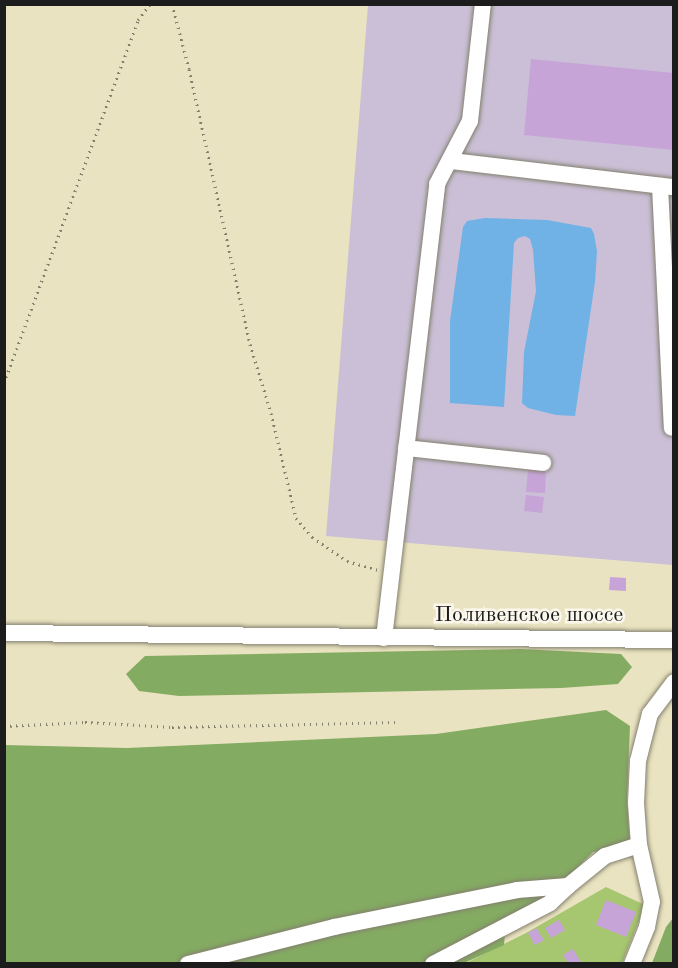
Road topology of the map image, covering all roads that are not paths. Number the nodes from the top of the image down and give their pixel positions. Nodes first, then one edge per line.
1 (483, 4) edge
2 (452, 161) junction
3 (667, 186) edge
4 (672, 428) dead end
5 (406, 448) junction
6 (543, 463) dead end
7 (4, 633) edge
8 (384, 639) junction
9 (674, 639) edge
10 (674, 682) edge
11 (639, 844) junction
12 (568, 885) junction
13 (188, 963) edge
14 (433, 963) edge
15 (632, 963) edge

1 - 2 street
2 - 3 street
2 - 5 street
3 - 4 street
5 - 6 street
5 - 8 street
7 - 8 street, Поливенское шоссе
8 - 9 street, Поливенское шоссе
10 - 11 street
11 - 12 street
11 - 15 street
12 - 13 street
12 - 14 street

